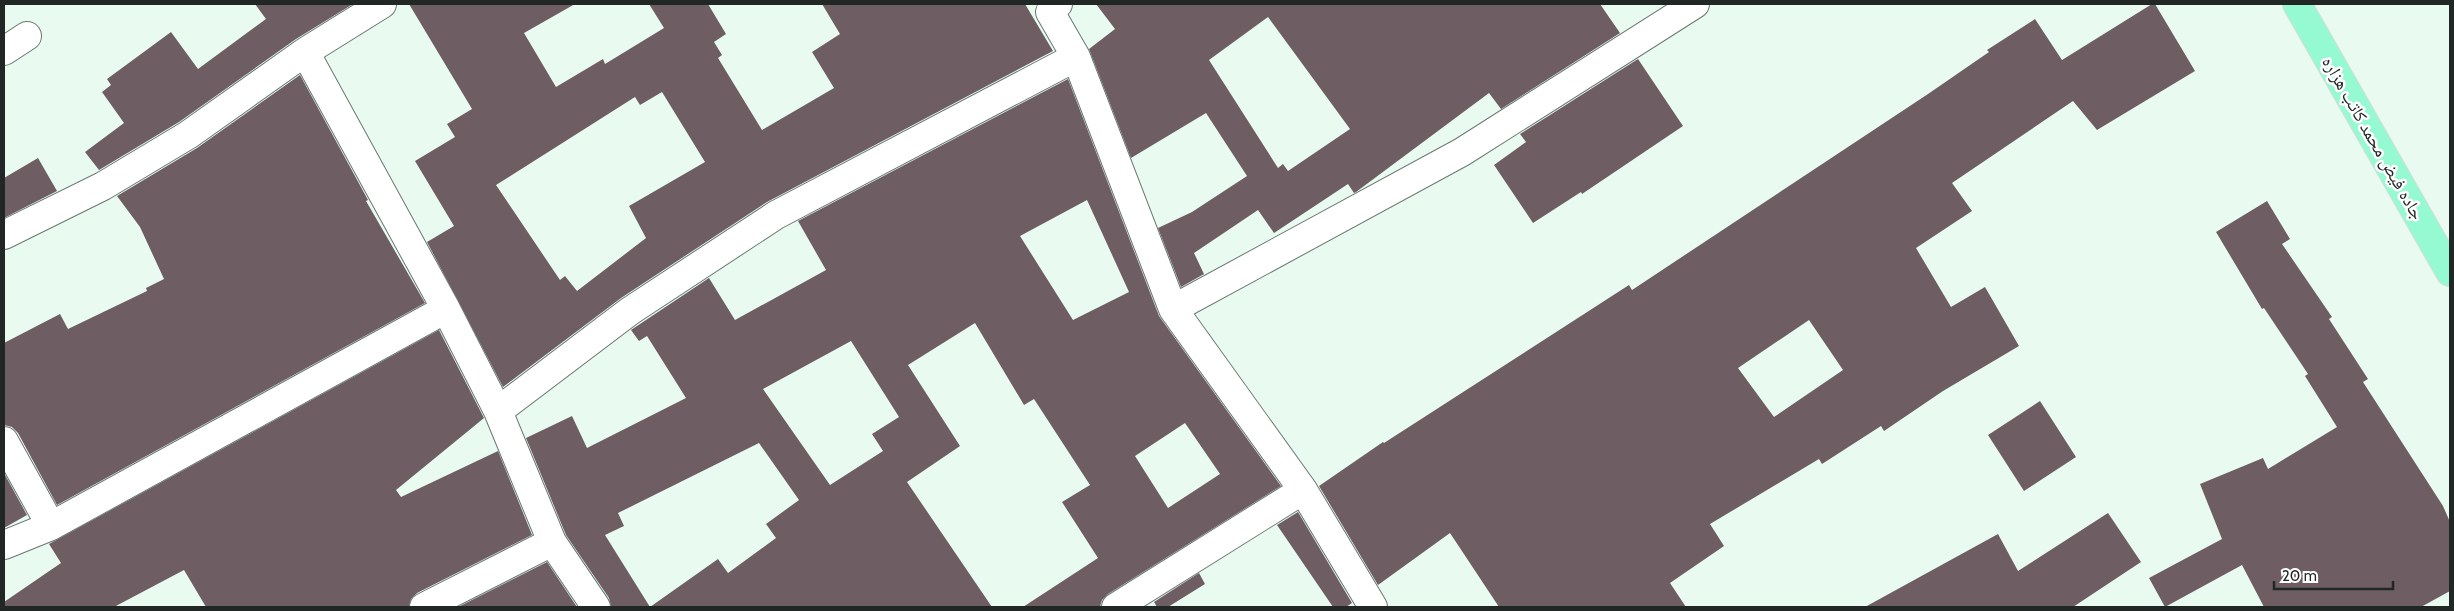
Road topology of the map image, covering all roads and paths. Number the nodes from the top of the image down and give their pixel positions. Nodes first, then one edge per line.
1 (382, 4) edge
2 (1058, 4) edge
3 (1695, 4) edge
4 (2296, 4) edge
5 (27, 36) dead end
6 (4, 51) edge
7 (305, 52) junction
8 (1076, 57) junction
9 (4, 235) edge
10 (2450, 272) edge
11 (446, 308) junction
12 (1173, 309) junction
13 (498, 411) junction
14 (4, 441) edge
15 (1302, 490) junction
16 (51, 526) junction
17 (552, 542) junction
18 (4, 545) edge
19 (424, 607) edge
20 (596, 607) edge
21 (1116, 607) edge
22 (1372, 607) edge

1 - 7 street
2 - 8 street
3 - 12 street
4 - 10 main road, جاده فیض محمد کاتب هزاره
5 - 6 street
7 - 9 street
7 - 11 street
8 - 12 street
8 - 13 street
11 - 13 street
11 - 16 street
12 - 15 street
13 - 17 street
14 - 16 street
15 - 21 street
15 - 22 street
16 - 18 street
17 - 19 street
17 - 20 street

